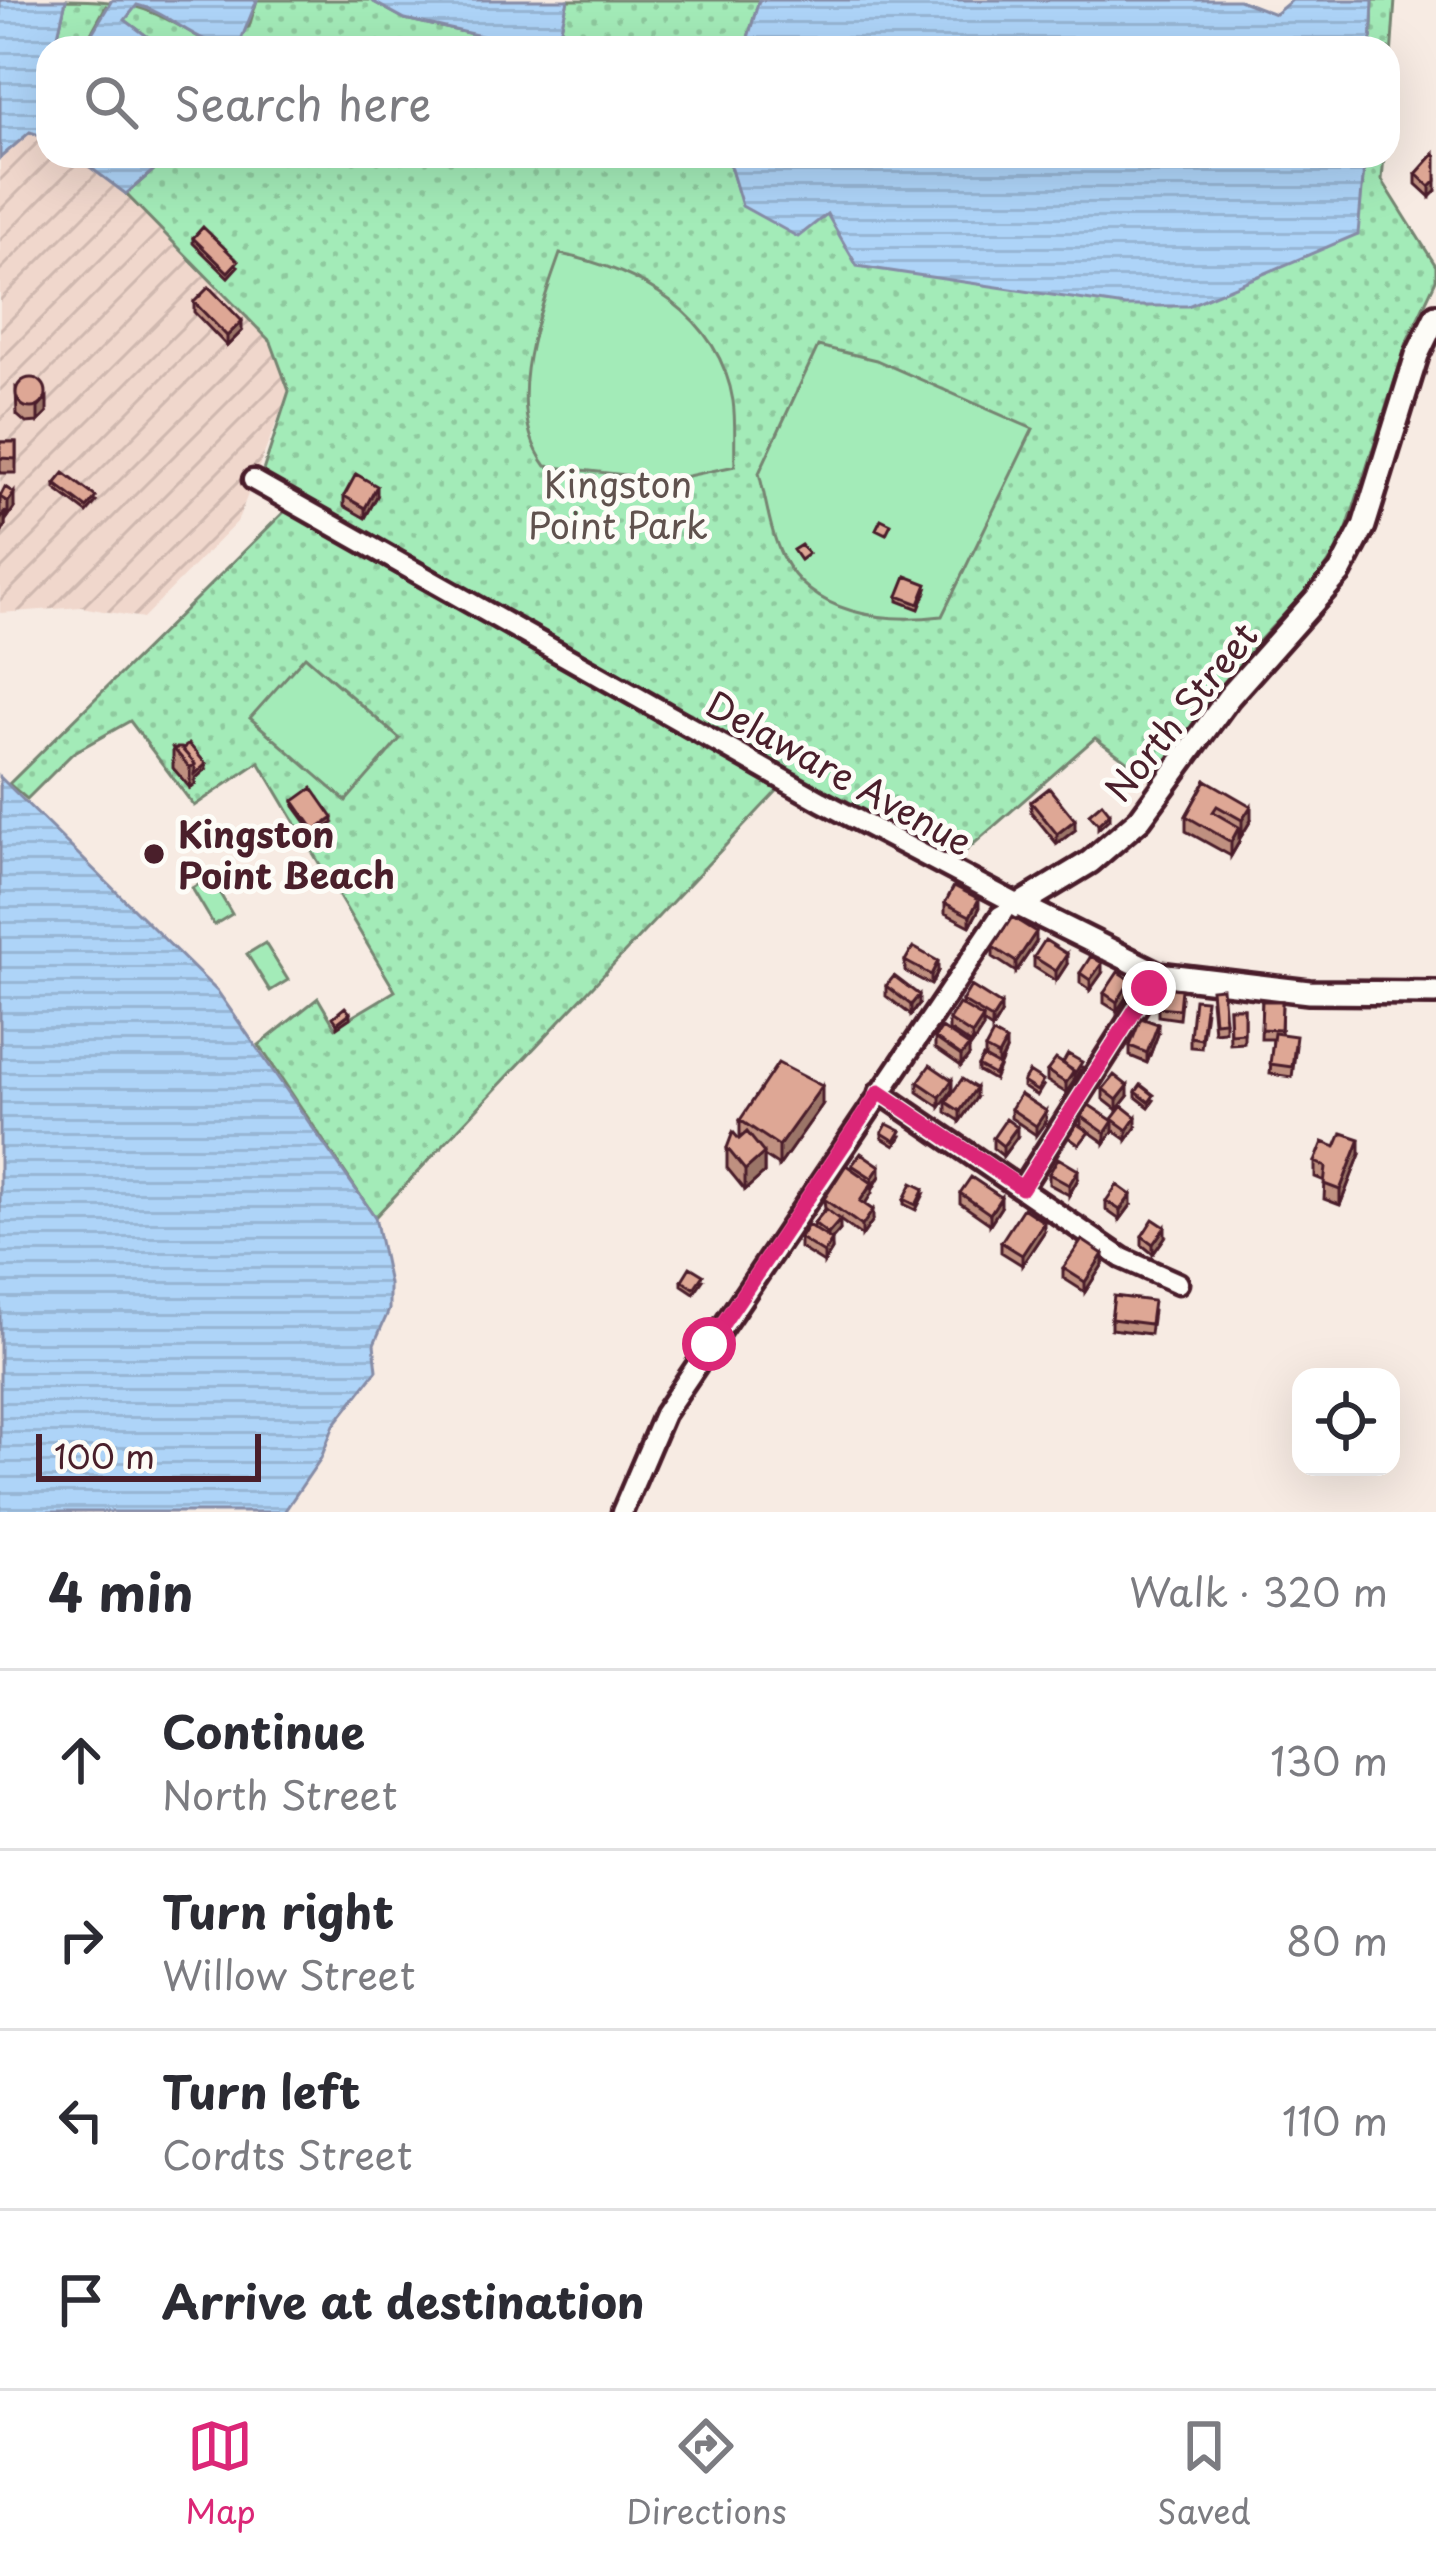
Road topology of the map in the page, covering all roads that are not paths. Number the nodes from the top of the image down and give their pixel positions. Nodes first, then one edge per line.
1 (1436, 316) edge
2 (253, 480) dead end
3 (1019, 904) junction
4 (1158, 974) junction
5 (1436, 993) edge
6 (879, 1092) junction
7 (1022, 1188) junction
8 (1178, 1283) dead end
9 (622, 1512) edge

1 - 3 street, North Street
2 - 3 street, Delaware Avenue
3 - 4 street, Delaware Avenue
3 - 6 street, North Street
4 - 5 street, Delaware Avenue
4 - 7 street
6 - 7 street
6 - 9 street, North Street
7 - 8 street

